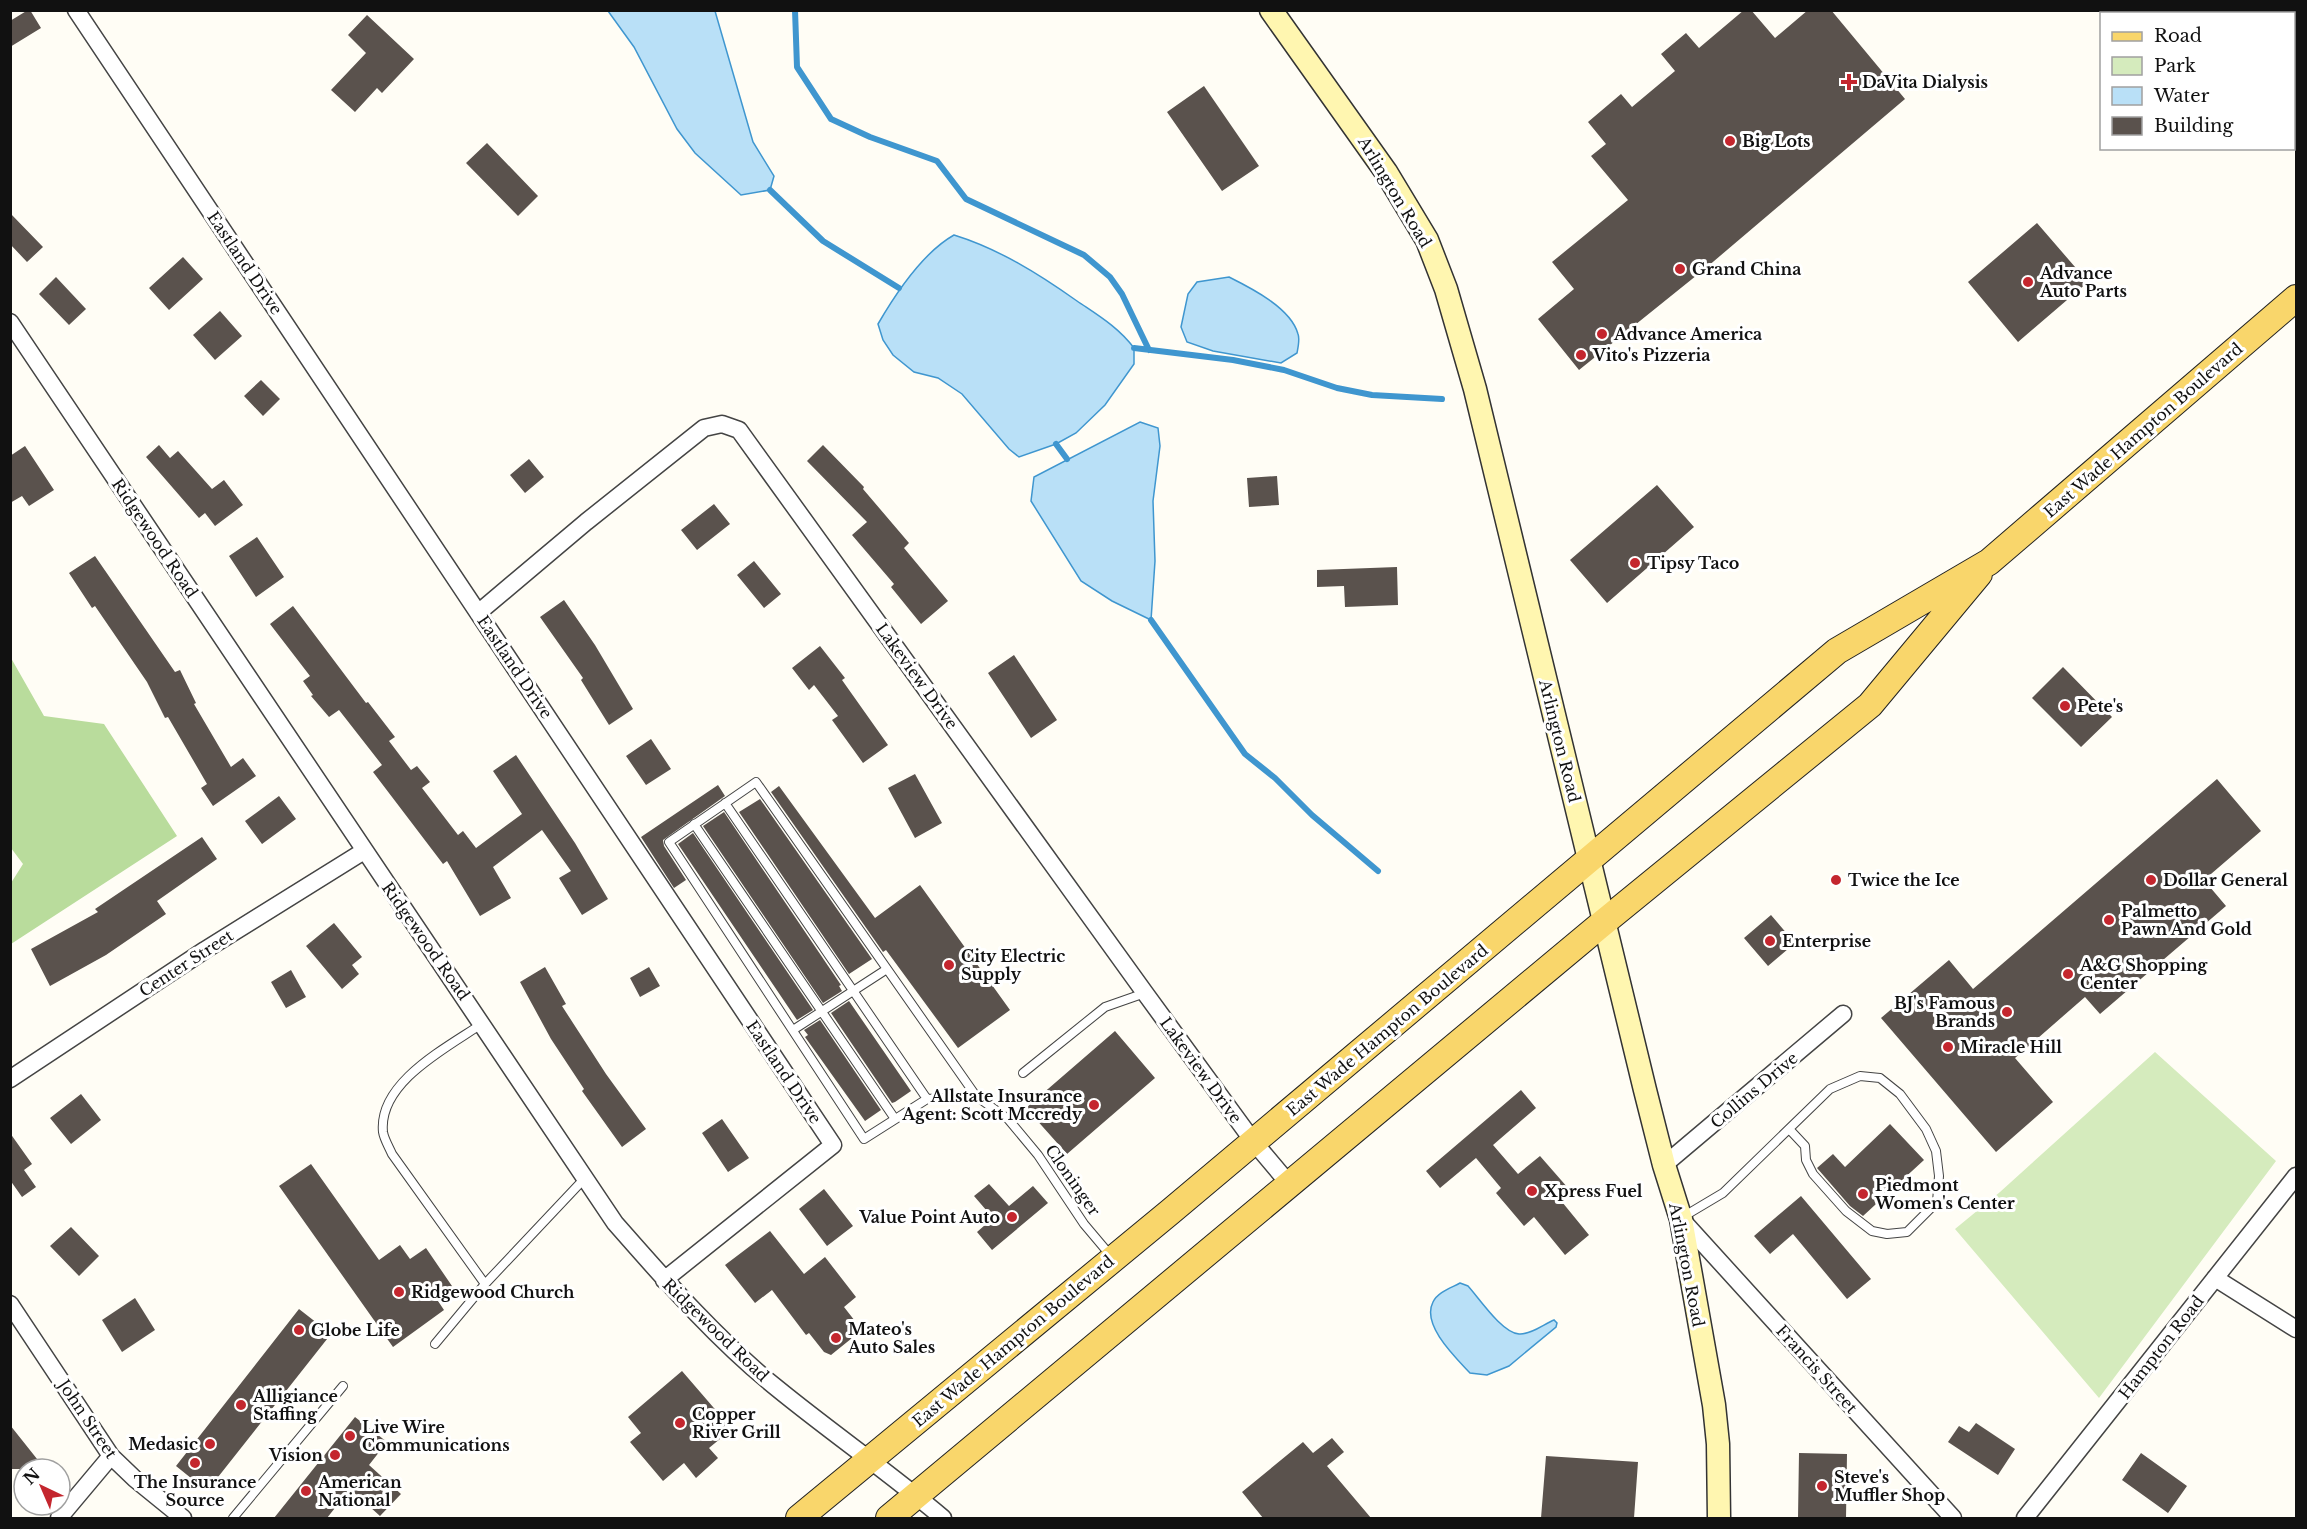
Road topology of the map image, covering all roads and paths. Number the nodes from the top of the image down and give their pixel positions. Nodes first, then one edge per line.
1 (76, 10) edge
2 (1271, 10) edge
3 (2296, 298) edge
4 (10, 322) edge
5 (1989, 562) junction
6 (478, 613) junction
7 (725, 803) junction
8 (694, 824) junction
9 (364, 851) junction
10 (1589, 861) junction
11 (1604, 922) junction
12 (887, 969) junction
13 (853, 990) junction
14 (1144, 993) junction
15 (821, 1011) junction
16 (1843, 1014) dead end
17 (483, 1023) junction
18 (792, 1030) junction
19 (1023, 1073) dead end
20 (10, 1079) edge
21 (976, 1096) junction
22 (927, 1098) junction
23 (895, 1119) junction
24 (1790, 1130) junction
25 (1253, 1141) junction
26 (1664, 1165) junction
27 (2296, 1176) edge
28 (585, 1178) junction
29 (1290, 1185) junction
30 (1681, 1219) junction
31 (1113, 1259) junction
32 (2215, 1278) junction
33 (664, 1280) junction
34 (485, 1284) junction
35 (10, 1304) edge
36 (2296, 1329) edge
37 (435, 1344) dead end
38 (343, 1386) dead end
39 (111, 1456) junction
40 (870, 1460) junction
41 (916, 1495) junction
42 (59, 1518) edge
43 (183, 1518) edge
44 (233, 1518) edge
45 (799, 1518) edge
46 (889, 1518) edge
47 (943, 1518) edge
48 (1719, 1518) edge
49 (1953, 1518) edge
50 (2025, 1518) edge

1 - 6 street, Eastland Drive
2 - 10 main road, Arlington Road
3 - 5 main road, East Wade Hampton Boulevard
4 - 9 street, Ridgewood Road
5 - 10 main road, East Wade Hampton Boulevard
5 - 11 main road, East Wade Hampton Boulevard
6 - 14 street, Lakeview Drive
6 - 33 street, Eastland Drive
7 - 8 lane
7 - 12 lane, Cloninger
7 - 13 lane
8 - 15 lane
8 - 18 lane
9 - 17 street, Ridgewood Road
9 - 20 street, Center Street
10 - 11 main road, Arlington Road
10 - 25 main road, East Wade Hampton Boulevard
11 - 26 main road, Arlington Road
11 - 29 main road, East Wade Hampton Boulevard
12 - 13 lane
12 - 21 lane, Cloninger
13 - 15 lane
13 - 22 lane
14 - 19 lane
14 - 25 street, Lakeview Drive
15 - 18 lane
15 - 23 lane
16 - 26 street, Collins Drive
17 - 28 street, Ridgewood Road
17 - 34 lane
18 - 23 lane
21 - 22 lane
21 - 31 lane, Cloninger
22 - 23 lane
24 - 24 lane
24 - 30 lane
25 - 29 street, Lakeview Drive
25 - 31 main road, East Wade Hampton Boulevard
26 - 30 main road, Arlington Road
27 - 32 street, Hampton Road
28 - 33 street, Ridgewood Road
28 - 34 lane
29 - 41 main road, East Wade Hampton Boulevard
30 - 48 main road, Arlington Road
30 - 49 street, Francis Street
31 - 40 main road, East Wade Hampton Boulevard
32 - 36 street
32 - 50 street, Hampton Road
33 - 40 street, Ridgewood Road
34 - 37 lane
35 - 39 street, John Street
38 - 44 lane
39 - 42 street
39 - 43 street, John Street
40 - 41 street, Ridgewood Road
40 - 45 main road, East Wade Hampton Boulevard
41 - 46 main road, East Wade Hampton Boulevard
41 - 47 street, Ridgewood Road

